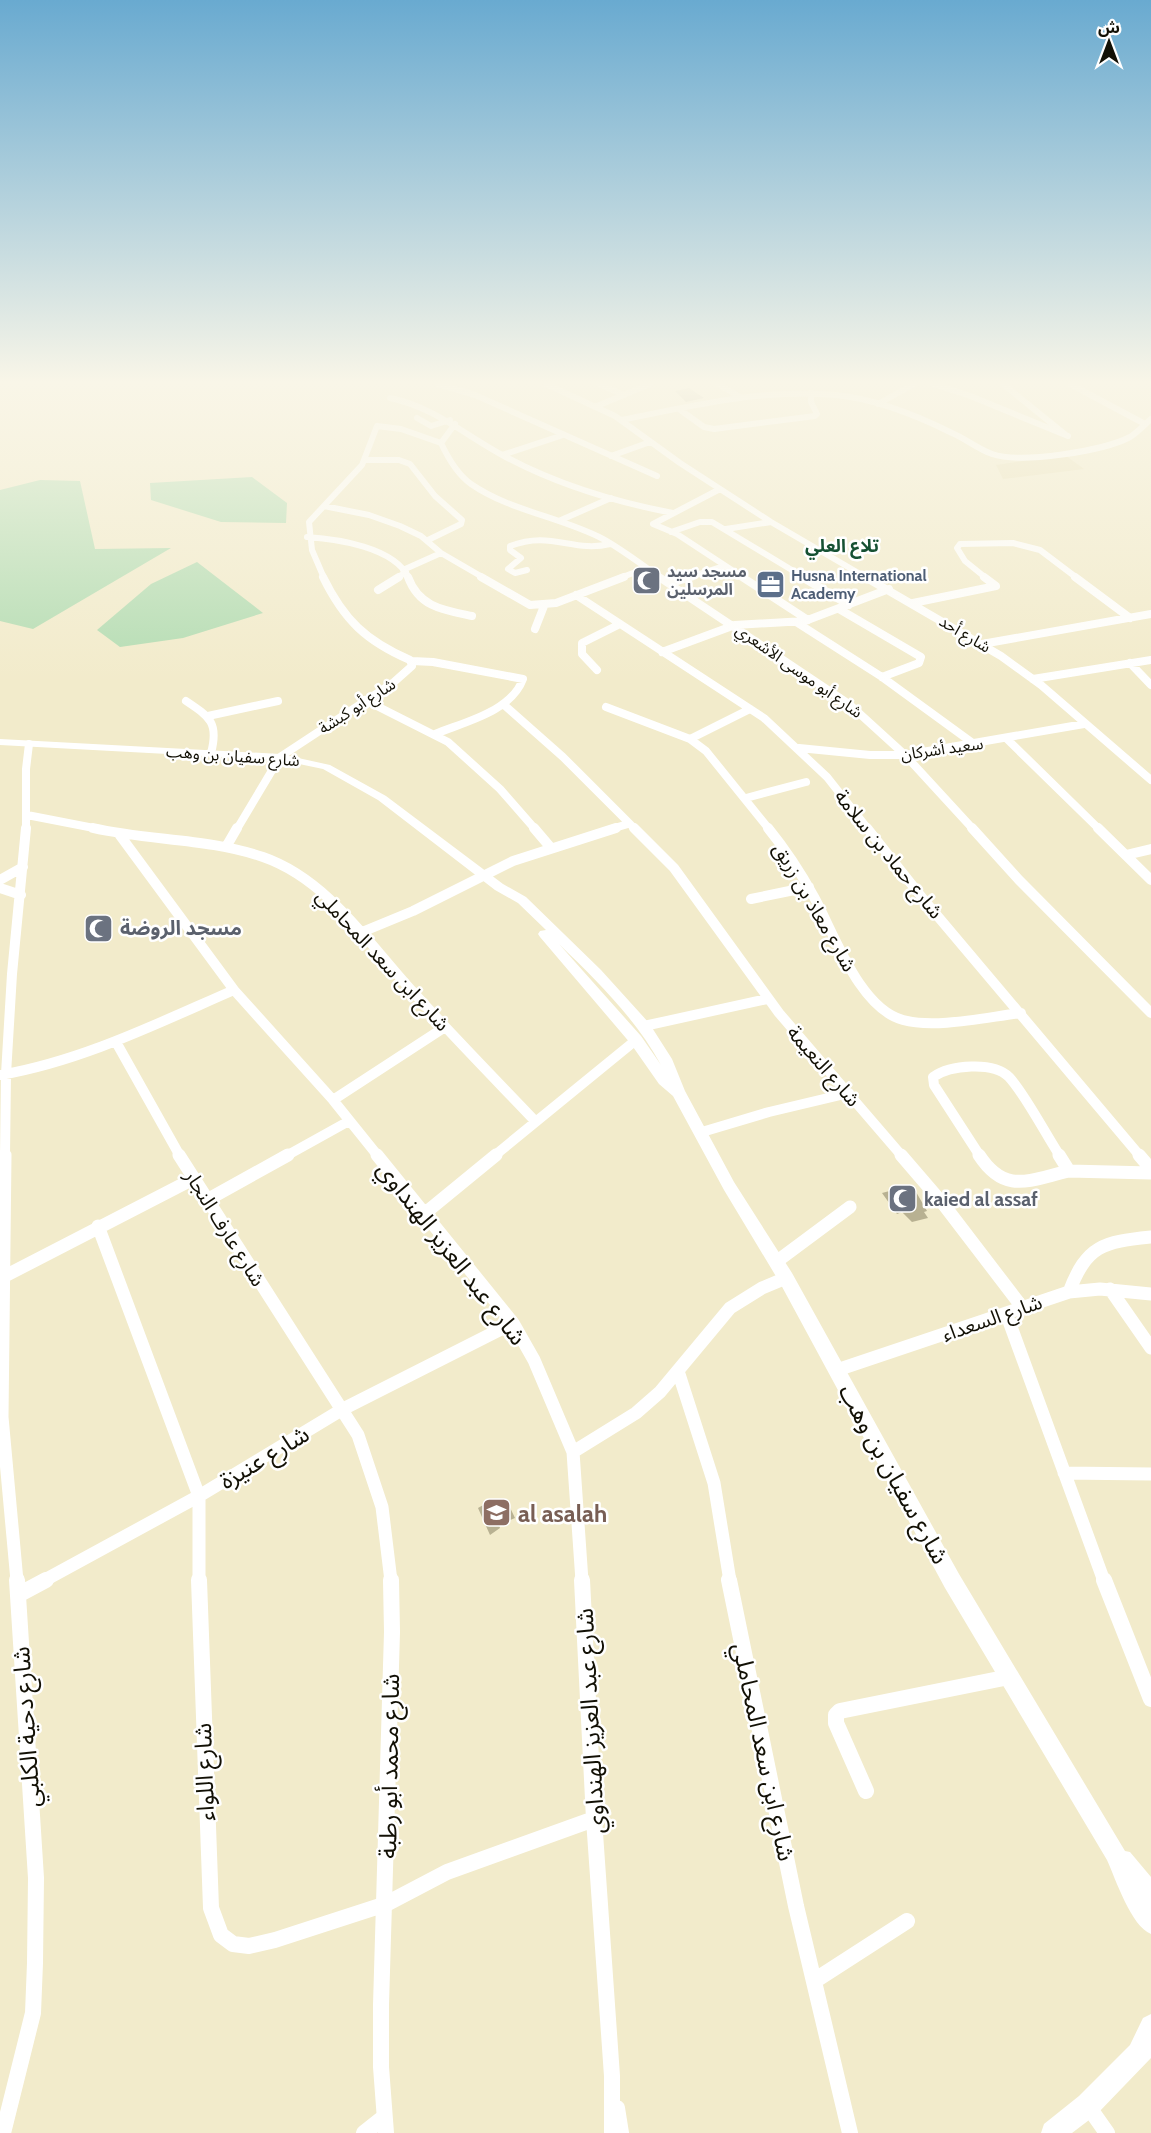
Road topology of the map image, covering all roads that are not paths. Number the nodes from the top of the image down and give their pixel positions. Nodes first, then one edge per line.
1 (344, 484) edge
2 (425, 484) edge
3 (470, 484) edge
4 (574, 484) edge
5 (712, 484) edge
6 (720, 489) junction
7 (611, 498) junction
8 (324, 506) junction
9 (673, 513) junction
10 (561, 520) junction
11 (771, 522) junction
12 (726, 529) junction
13 (671, 532) junction
14 (307, 537) junction
15 (428, 540) junction
16 (610, 544) junction
17 (441, 552) junction
18 (724, 566) junction
19 (646, 568) junction
20 (527, 570) dead end
21 (405, 571) junction
22 (671, 583) junction
23 (889, 589) junction
24 (378, 590) dead end
25 (576, 595) junction
26 (914, 603) junction
27 (849, 605) junction
28 (544, 606) junction
29 (839, 609) junction
30 (1151, 614) edge
31 (472, 616) dead end
32 (1130, 618) junction
33 (808, 620) junction
34 (796, 622) junction
35 (620, 624) junction
36 (735, 625) junction
37 (535, 629) dead end
38 (982, 644) junction
39 (662, 652) junction
40 (1151, 660) edge
41 (412, 662) junction
42 (1130, 663) junction
43 (597, 670) dead end
44 (882, 677) junction
45 (1033, 679) junction
46 (1151, 685) edge
47 (365, 700) junction
48 (186, 701) dead end
49 (278, 701) dead end
50 (503, 704) junction
51 (606, 707) dead end
52 (750, 709) junction
53 (208, 716) junction
54 (1084, 724) junction
55 (435, 734) junction
56 (690, 739) junction
57 (1007, 739) junction
58 (0, 742) edge
59 (29, 744) junction
60 (974, 744) junction
61 (799, 748) junction
62 (211, 753) junction
63 (905, 755) junction
64 (280, 757) junction
65 (1151, 780) edge
66 (806, 782) dead end
67 (746, 798) junction
68 (27, 815) junction
69 (628, 824) junction
70 (119, 834) junction
71 (226, 848) junction
72 (551, 848) junction
73 (1151, 849) edge
74 (1126, 855) junction
75 (23, 867) junction
76 (484, 875) junction
77 (1151, 880) edge
78 (0, 881) edge
79 (500, 887) junction
80 (809, 887) junction
81 (0, 888) edge
82 (21, 891) junction
83 (750, 899) dead end
84 (362, 932) junction
85 (6, 973) edge
86 (234, 990) junction
87 (767, 999) junction
88 (1021, 1013) junction
89 (1151, 1013) edge
90 (644, 1026) junction
91 (446, 1027) junction
92 (636, 1040) junction
93 (116, 1042) junction
94 (3, 1075) edge
95 (678, 1092) junction
96 (849, 1093) junction
97 (333, 1100) junction
98 (349, 1121) junction
99 (535, 1121) junction
100 (702, 1132) junction
101 (1069, 1171) junction
102 (1151, 1171) edge
103 (192, 1179) junction
104 (207, 1200) junction
105 (850, 1208) dead end
106 (424, 1214) junction
107 (98, 1226) junction
108 (1151, 1237) edge
109 (776, 1262) junction
110 (3, 1276) junction
111 (786, 1278) junction
112 (1110, 1289) junction
113 (1069, 1292) junction
114 (1151, 1293) edge
115 (1022, 1307) junction
116 (1006, 1313) junction
117 (513, 1323) junction
118 (1151, 1348) edge
119 (837, 1370) junction
120 (678, 1371) junction
121 (342, 1409) junction
122 (1, 1417) edge
123 (573, 1452) junction
124 (1064, 1473) junction
125 (1151, 1474) edge
126 (199, 1496) junction
127 (18, 1595) junction
128 (1009, 1677) junction
129 (1151, 1699) edge
130 (866, 1791) dead end
131 (594, 1819) junction
132 (1115, 1852) junction
133 (1151, 1893) edge
134 (386, 1904) junction
135 (908, 1922) dead end
136 (1151, 1923) edge
137 (814, 1981) junction
138 (1151, 2026) edge
139 (1146, 2046) edge
140 (612, 2076) junction
141 (1088, 2105) junction
142 (384, 2126) edge
143 (3, 2133) edge
144 (364, 2133) edge
145 (612, 2133) edge
146 (621, 2133) edge
147 (850, 2133) edge
148 (1053, 2133) edge
149 (1107, 2133) edge

1 - 8 street
2 - 15 street
3 - 10 street, شارع أبو موسى الأشعري
4 - 7 street
5 - 6 street, شارع أحد
6 - 9 street
6 - 11 street, شارع أحد
7 - 9 street
7 - 10 street
8 - 14 street
8 - 15 street
9 - 13 street
10 - 16 street, شارع أبو موسى الأشعري
11 - 12 street
11 - 23 street, شارع أحد
12 - 13 street
12 - 27 street
13 - 18 street
14 - 21 street
14 - 41 street, شارع أبو كبشة
15 - 17 street
16 - 19 street, شارع أبو موسى الأشعري
16 - 20 street
17 - 21 street
17 - 28 street
18 - 22 street
18 - 33 street
19 - 22 street, شارع أبو موسى الأشعري
19 - 25 street
21 - 24 street
21 - 31 street
22 - 36 street, شارع أبو موسى الأشعري
23 - 26 street, شارع أحد
23 - 27 street
25 - 28 street
25 - 35 street, شارع حماد بن سلامة
26 - 32 street
26 - 38 street, شارع أحد
27 - 29 street
28 - 37 street
29 - 33 street
29 - 44 street
30 - 32 street
32 - 38 street
33 - 34 street
34 - 36 street
34 - 44 street
35 - 39 street, شارع حماد بن سلامة
35 - 43 street
36 - 39 street
36 - 63 street, شارع أبو موسى الأشعري
38 - 45 street, شارع أحد
39 - 52 street, شارع حماد بن سلامة
40 - 42 street
41 - 47 street, شارع أبو كبشة
41 - 50 street
42 - 45 street
42 - 46 street
44 - 60 street
45 - 54 street, شارع أحد
47 - 55 street
47 - 64 street, شارع أبو كبشة
48 - 53 street
49 - 53 street
50 - 55 street
50 - 69 street, شارع النعيمة
51 - 56 street, شارع معاذ بن زريق
52 - 56 street
52 - 61 street, شارع حماد بن سلامة
53 - 62 street
54 - 57 street, سعيد أشركان
54 - 65 street, شارع أحد
55 - 72 street
56 - 67 street, شارع معاذ بن زريق
57 - 60 street, سعيد أشركان
57 - 74 street
58 - 59 street, شارع سفيان بن وهب
59 - 62 street, شارع سفيان بن وهب
59 - 68 street, شارع دحية الكلبي
60 - 63 street, سعيد أشركان
61 - 63 street, سعيد أشركان
61 - 88 street, شارع حماد بن سلامة
62 - 64 street, شارع سفيان بن وهب
63 - 89 street, شارع أبو موسى الأشعري
64 - 71 street
64 - 76 street, شارع سفيان بن وهب
66 - 67 street
67 - 80 street, شارع معاذ بن زريق
68 - 70 street, شارع ابن سعد المحاملي
68 - 75 street, شارع دحية الكلبي
69 - 72 street
69 - 87 street, شارع النعيمة
70 - 71 street, شارع ابن سعد المحاملي
70 - 86 street, شارع عبد العزيز الهنداوي
71 - 84 street, شارع ابن سعد المحاملي
72 - 76 street
73 - 74 street
74 - 77 street
75 - 78 street
75 - 82 street, شارع دحية الكلبي
76 - 79 street, شارع سفيان بن وهب
76 - 84 street
78 - 82 street
79 - 90 street, شارع سفيان بن وهب
79 - 92 street, شارع سفيان بن وهب
80 - 83 street
80 - 88 street, شارع معاذ بن زريق
81 - 82 street
82 - 85 street, شارع دحية الكلبي
84 - 91 street, شارع ابن سعد المحاملي
85 - 94 street, شارع دحية الكلبي
86 - 93 street
86 - 97 street, شارع عبد العزيز الهنداوي
87 - 90 street
87 - 96 street, شارع النعيمة
88 - 102 street, شارع حماد بن سلامة
90 - 95 street, شارع سفيان بن وهب
91 - 97 street
91 - 99 street, شارع ابن سعد المحاملي
92 - 95 street, شارع سفيان بن وهب
92 - 99 street
93 - 94 street
93 - 103 street, شارع عارف النجار
94 - 110 street, شارع دحية الكلبي
95 - 100 street, شارع سفيان بن وهب
96 - 100 street
96 - 115 street, شارع النعيمة
97 - 98 street, شارع عبد العزيز الهنداوي
98 - 104 street
98 - 106 street, شارع عبد العزيز الهنداوي
99 - 106 street
100 - 109 street, شارع سفيان بن وهب
101 - 101 street
101 - 102 street
103 - 104 street, شارع عارف النجار
103 - 107 street
104 - 121 street, شارع عارف النجار
105 - 109 street
106 - 117 street, شارع عبد العزيز الهنداوي
107 - 110 street
107 - 126 street, شارع اللواء
108 - 113 street
109 - 111 street, شارع سفيان بن وهب
110 - 122 street, شارع دحية الكلبي
111 - 119 street, شارع سفيان بن وهب
111 - 120 street
112 - 113 street, شارع السعداء
112 - 114 street, شارع السعداء
112 - 118 street
113 - 115 street, شارع السعداء
115 - 116 street, شارع السعداء
116 - 119 street, شارع السعداء
116 - 124 street
117 - 121 street, شارع عنيزة
117 - 123 street, شارع عبد العزيز الهنداوي
119 - 128 street, شارع سفيان بن وهب
120 - 123 street
120 - 137 street, شارع ابن سعد المحاملي
121 - 126 street, شارع عنيزة
121 - 134 street, شارع محمد أبو رطبة
122 - 127 street, شارع دحية الكلبي
123 - 131 street, شارع عبد العزيز الهنداوي
124 - 125 street
124 - 129 street
126 - 127 street, شارع عنيزة
126 - 134 street, شارع اللواء
127 - 143 street, شارع دحية الكلبي
128 - 130 street
128 - 132 street, شارع سفيان بن وهب
131 - 134 street, شارع اللواء
131 - 140 street, شارع عبد العزيز الهنداوي
132 - 133 street, شارع سفيان بن وهب
132 - 136 street, شارع سفيان بن وهب
134 - 142 street, شارع محمد أبو رطبة
135 - 137 street
137 - 147 street, شارع ابن سعد المحاملي
138 - 139 street
139 - 141 street
140 - 145 street, شارع عبد العزيز الهنداوي
140 - 146 street, شارع عبد العزيز الهنداوي
141 - 148 street
141 - 149 street
142 - 144 street

